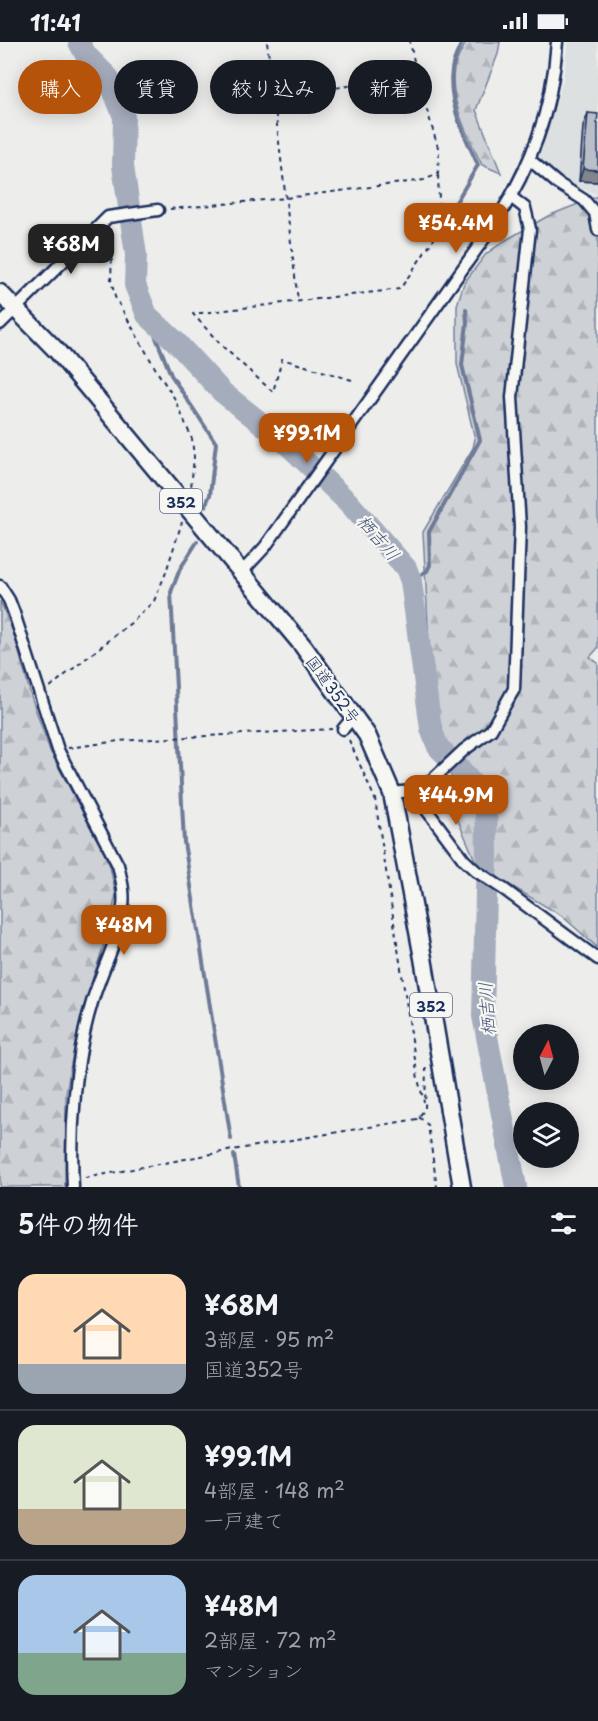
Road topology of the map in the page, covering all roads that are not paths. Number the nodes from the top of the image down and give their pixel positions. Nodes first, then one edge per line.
1 (557, 42) edge
2 (530, 160) junction
3 (511, 197) junction
4 (158, 210) road end
5 (598, 230) edge
6 (0, 293) edge
7 (15, 309) junction
8 (0, 324) edge
9 (241, 573) junction
10 (0, 586) edge
11 (420, 792) junction
12 (392, 793) junction
13 (598, 959) edge
14 (73, 1184) edge
15 (462, 1187) edge

1 - 2 street
2 - 3 street
2 - 5 street
3 - 9 street
3 - 11 street
4 - 7 street
6 - 7 highway, 国道352号 / 352
7 - 8 street
7 - 9 highway, 国道352号 / 352
9 - 12 highway, 国道352号 / 352
10 - 14 street
11 - 12 street
11 - 13 street
12 - 15 highway, 国道352号 / 352

